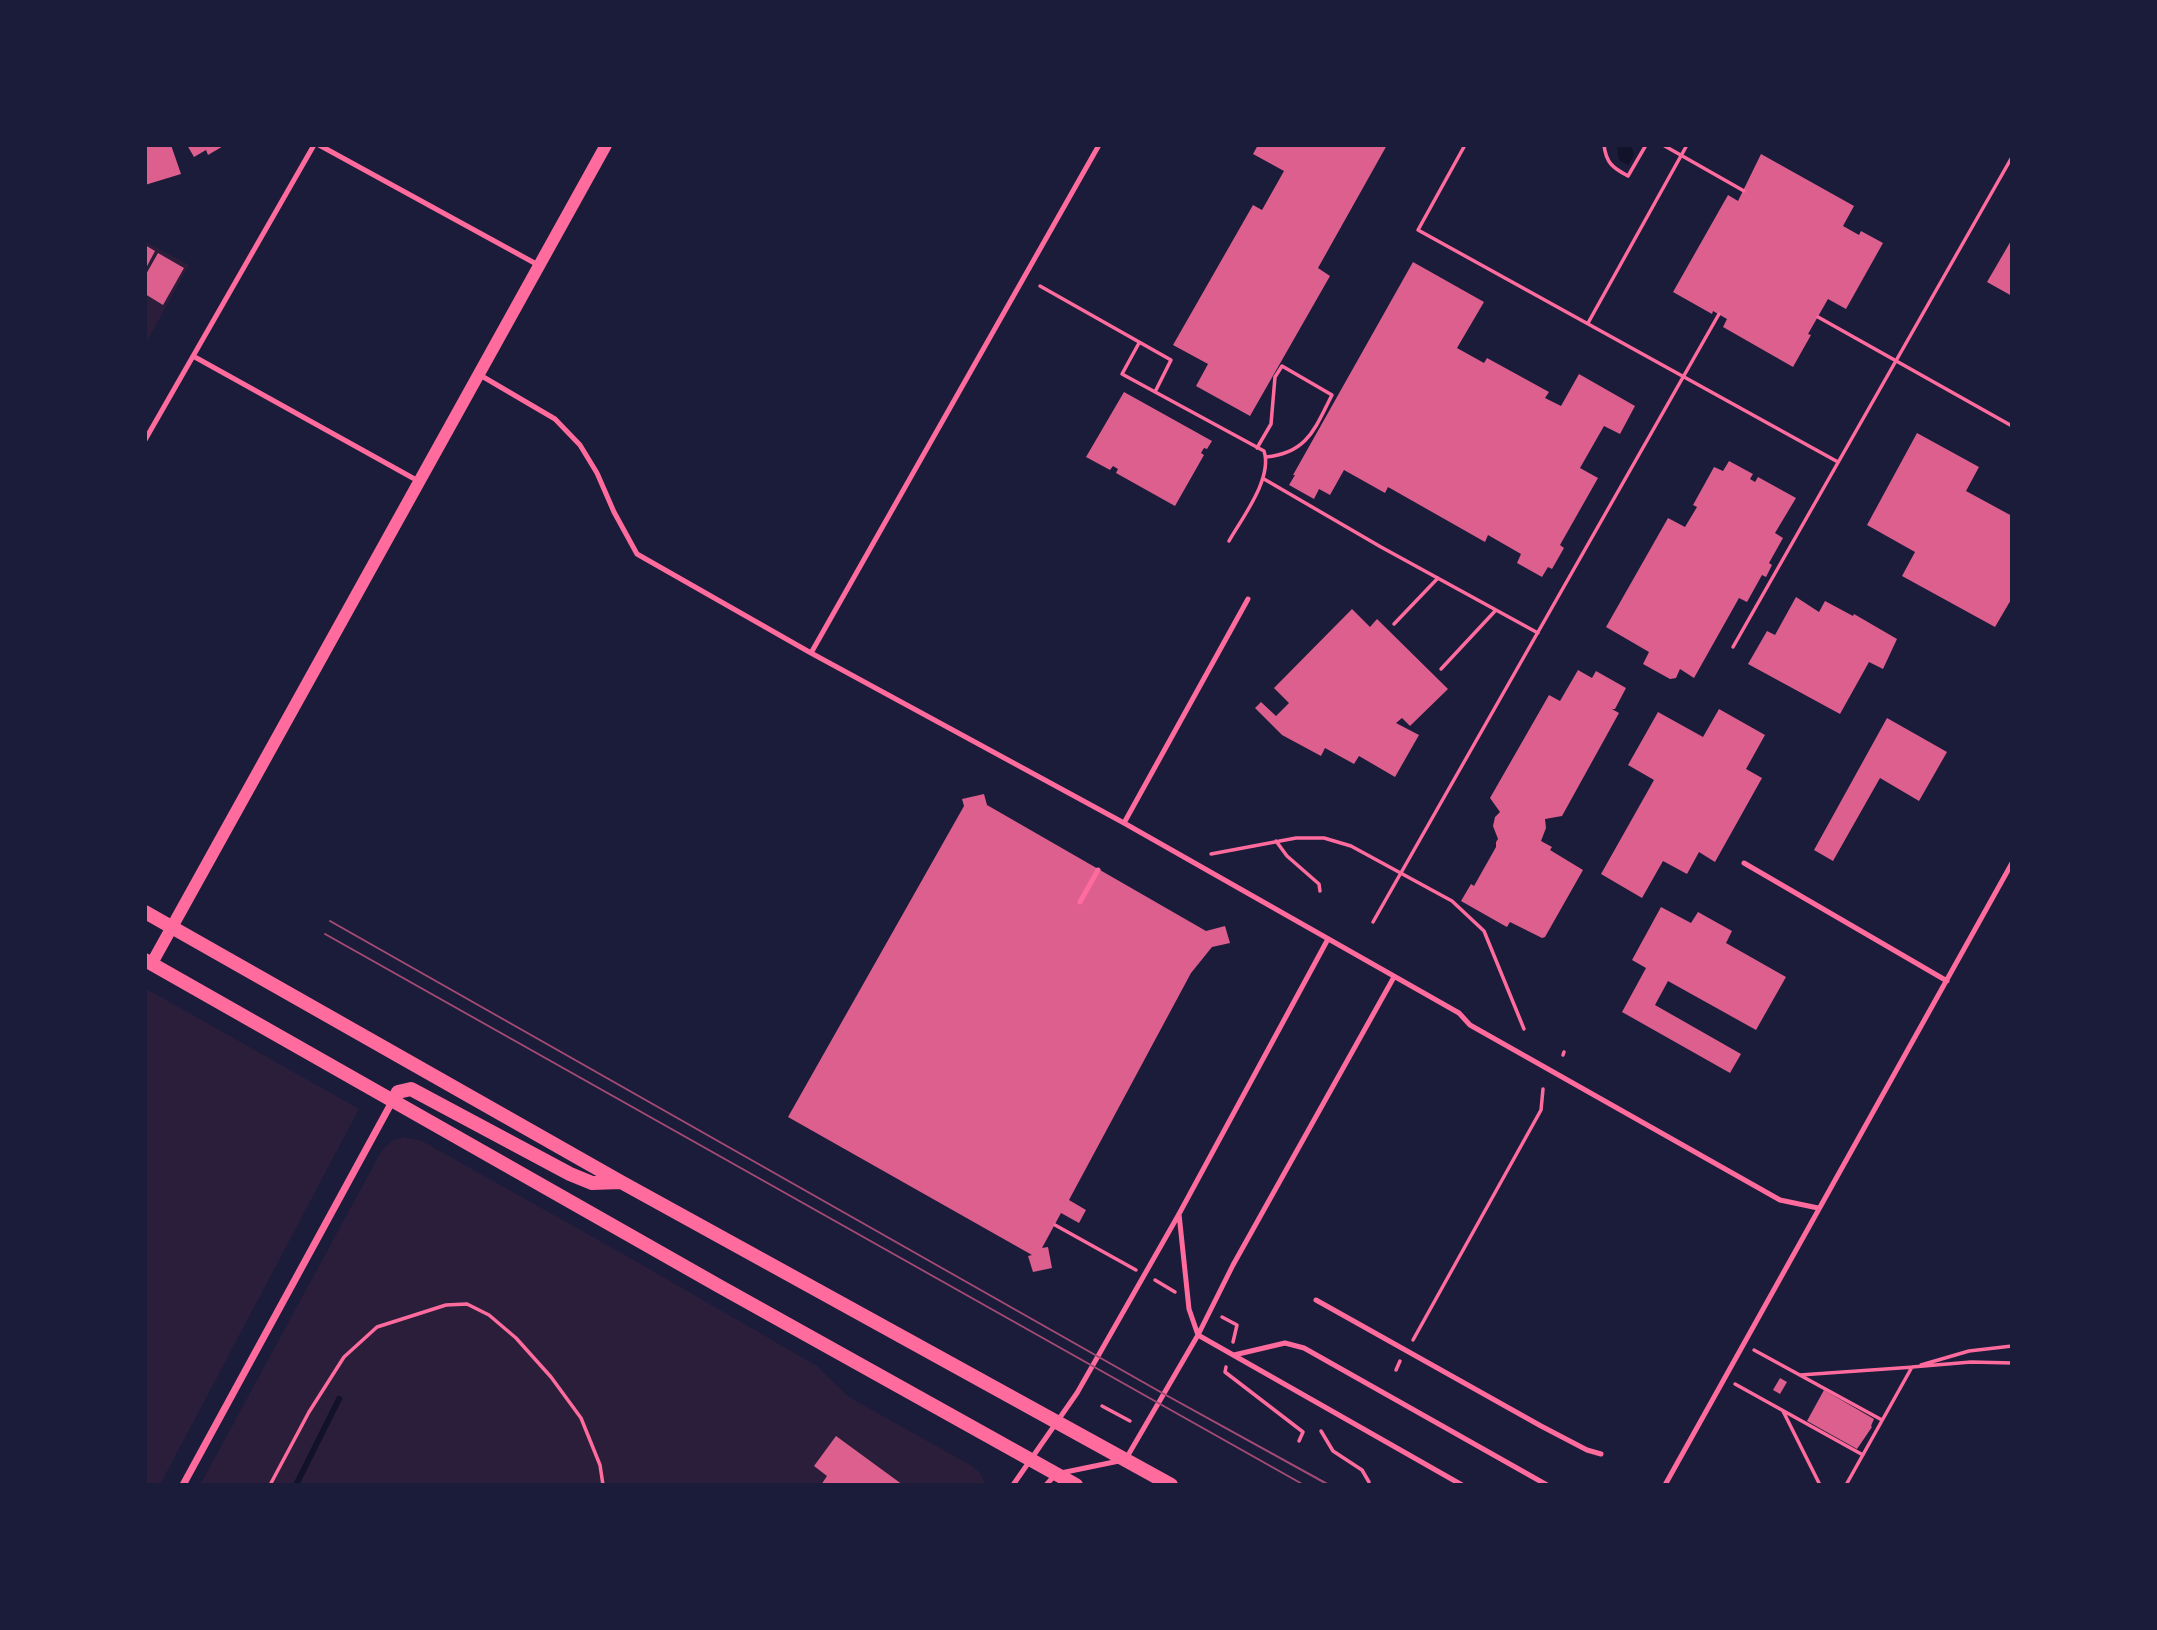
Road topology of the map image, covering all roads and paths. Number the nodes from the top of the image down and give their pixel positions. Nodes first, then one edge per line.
1 (314, 145) edge
2 (319, 145) edge
3 (606, 145) edge
4 (1099, 145) edge
5 (1465, 145) edge
6 (1604, 145) edge
7 (1646, 145) edge
8 (1663, 145) edge
9 (1687, 145) edge
10 (1681, 156) junction
11 (2012, 157) edge
12 (1744, 191) dead end
13 (540, 265) junction
14 (1040, 286) dead end
15 (1720, 314) dead end
16 (1818, 317) dead end
17 (1588, 323) junction
18 (1139, 342) junction
19 (193, 356) junction
20 (1895, 361) junction
21 (480, 374) junction
22 (1685, 376) junction
23 (1155, 392) junction
24 (2012, 426) edge
25 (145, 440) edge
26 (1257, 448) junction
27 (1266, 457) junction
28 (1838, 463) junction
29 (1264, 479) junction
30 (421, 482) junction
31 (1229, 541) dead end
32 (1438, 578) junction
33 (1248, 599) dead end
34 (1496, 610) junction
35 (1394, 624) dead end
36 (1538, 633) junction
37 (1734, 647) dead end
38 (811, 653) junction
39 (1441, 669) dead end
40 (1124, 822) junction
41 (1276, 841) junction
42 (1212, 854) dead end
43 (1744, 863) dead end
44 (2012, 863) edge
45 (1098, 870) dead end
46 (1402, 873) junction
47 (1320, 891) dead end
48 (1080, 902) dead end
49 (145, 912) edge
50 (1373, 922) dead end
51 (172, 926) junction
52 (1328, 939) junction
53 (149, 962) edge
54 (1394, 976) junction
55 (1947, 981) junction
56 (1524, 1029) dead end
57 (1543, 1089) dead end
58 (394, 1100) junction
59 (621, 1182) junction
60 (1818, 1208) junction
61 (1179, 1214) junction
62 (1316, 1300) dead end
63 (1198, 1335) junction
64 (1413, 1340) dead end
65 (1744, 1344) junction
66 (2012, 1346) edge
67 (1234, 1355) junction
68 (1401, 1362) dead end
69 (2012, 1363) edge
70 (1912, 1367) junction
71 (1395, 1370) dead end
72 (1800, 1375) junction
73 (1724, 1378) junction
74 (1102, 1406) dead end
75 (1782, 1410) junction
76 (1882, 1420) junction
77 (1130, 1421) dead end
78 (1058, 1422) junction
79 (1321, 1431) dead end
80 (1601, 1454) dead end
81 (1863, 1455) junction
82 (1030, 1459) junction
83 (1126, 1460) junction
84 (1051, 1479) edge
85 (1369, 1482) dead end
86 (183, 1485) edge
87 (270, 1485) edge
88 (603, 1485) edge
89 (1013, 1485) edge
90 (1076, 1485) edge
91 (1171, 1485) edge
92 (1462, 1485) edge
93 (1547, 1485) edge
94 (1665, 1485) edge
95 (1820, 1485) edge
96 (1846, 1485) edge

1 - 19 lane
2 - 13 lane
3 - 13 street
4 - 38 lane
5 - 17 path
6 - 7 path
8 - 10 path
9 - 10 path
10 - 12 path
10 - 17 path
11 - 20 path
13 - 21 street
14 - 18 path
15 - 22 path
16 - 20 path
17 - 22 path
18 - 23 path
18 - 23 path
19 - 25 lane
19 - 30 lane
20 - 24 path
20 - 28 path
21 - 30 street
21 - 38 lane
22 - 28 path
22 - 36 path
23 - 26 path
26 - 27 path
26 - 27 path
27 - 29 path
28 - 37 path
29 - 31 path
29 - 32 path
30 - 51 street
32 - 34 path
32 - 35 path
33 - 40 lane
34 - 36 path
34 - 39 path
36 - 46 path
38 - 40 lane
40 - 52 lane
41 - 42 path
41 - 46 path
41 - 47 path
43 - 55 lane
44 - 55 lane
45 - 48 lane
46 - 50 path
46 - 56 path
49 - 51 main road
51 - 53 street
51 - 59 main road
52 - 54 lane
52 - 61 lane
53 - 58 main road
54 - 60 lane
54 - 63 lane
55 - 60 lane
57 - 64 path
58 - 59 main road
58 - 82 main road
58 - 86 street
59 - 78 main road
60 - 65 lane
61 - 63 lane
61 - 78 lane
62 - 80 lane
63 - 67 lane
63 - 83 lane
65 - 72 path
65 - 73 lane
66 - 70 path
67 - 92 lane
67 - 93 lane
68 - 71 path
69 - 70 path
70 - 72 path
70 - 76 path
72 - 76 path
73 - 75 path
73 - 94 lane
74 - 77 path
75 - 81 path
75 - 95 path
76 - 81 path
78 - 82 lane
78 - 83 main road
79 - 85 path
81 - 96 path
82 - 84 main road
82 - 89 lane
83 - 84 lane
83 - 91 main road
84 - 90 main road
87 - 88 path

